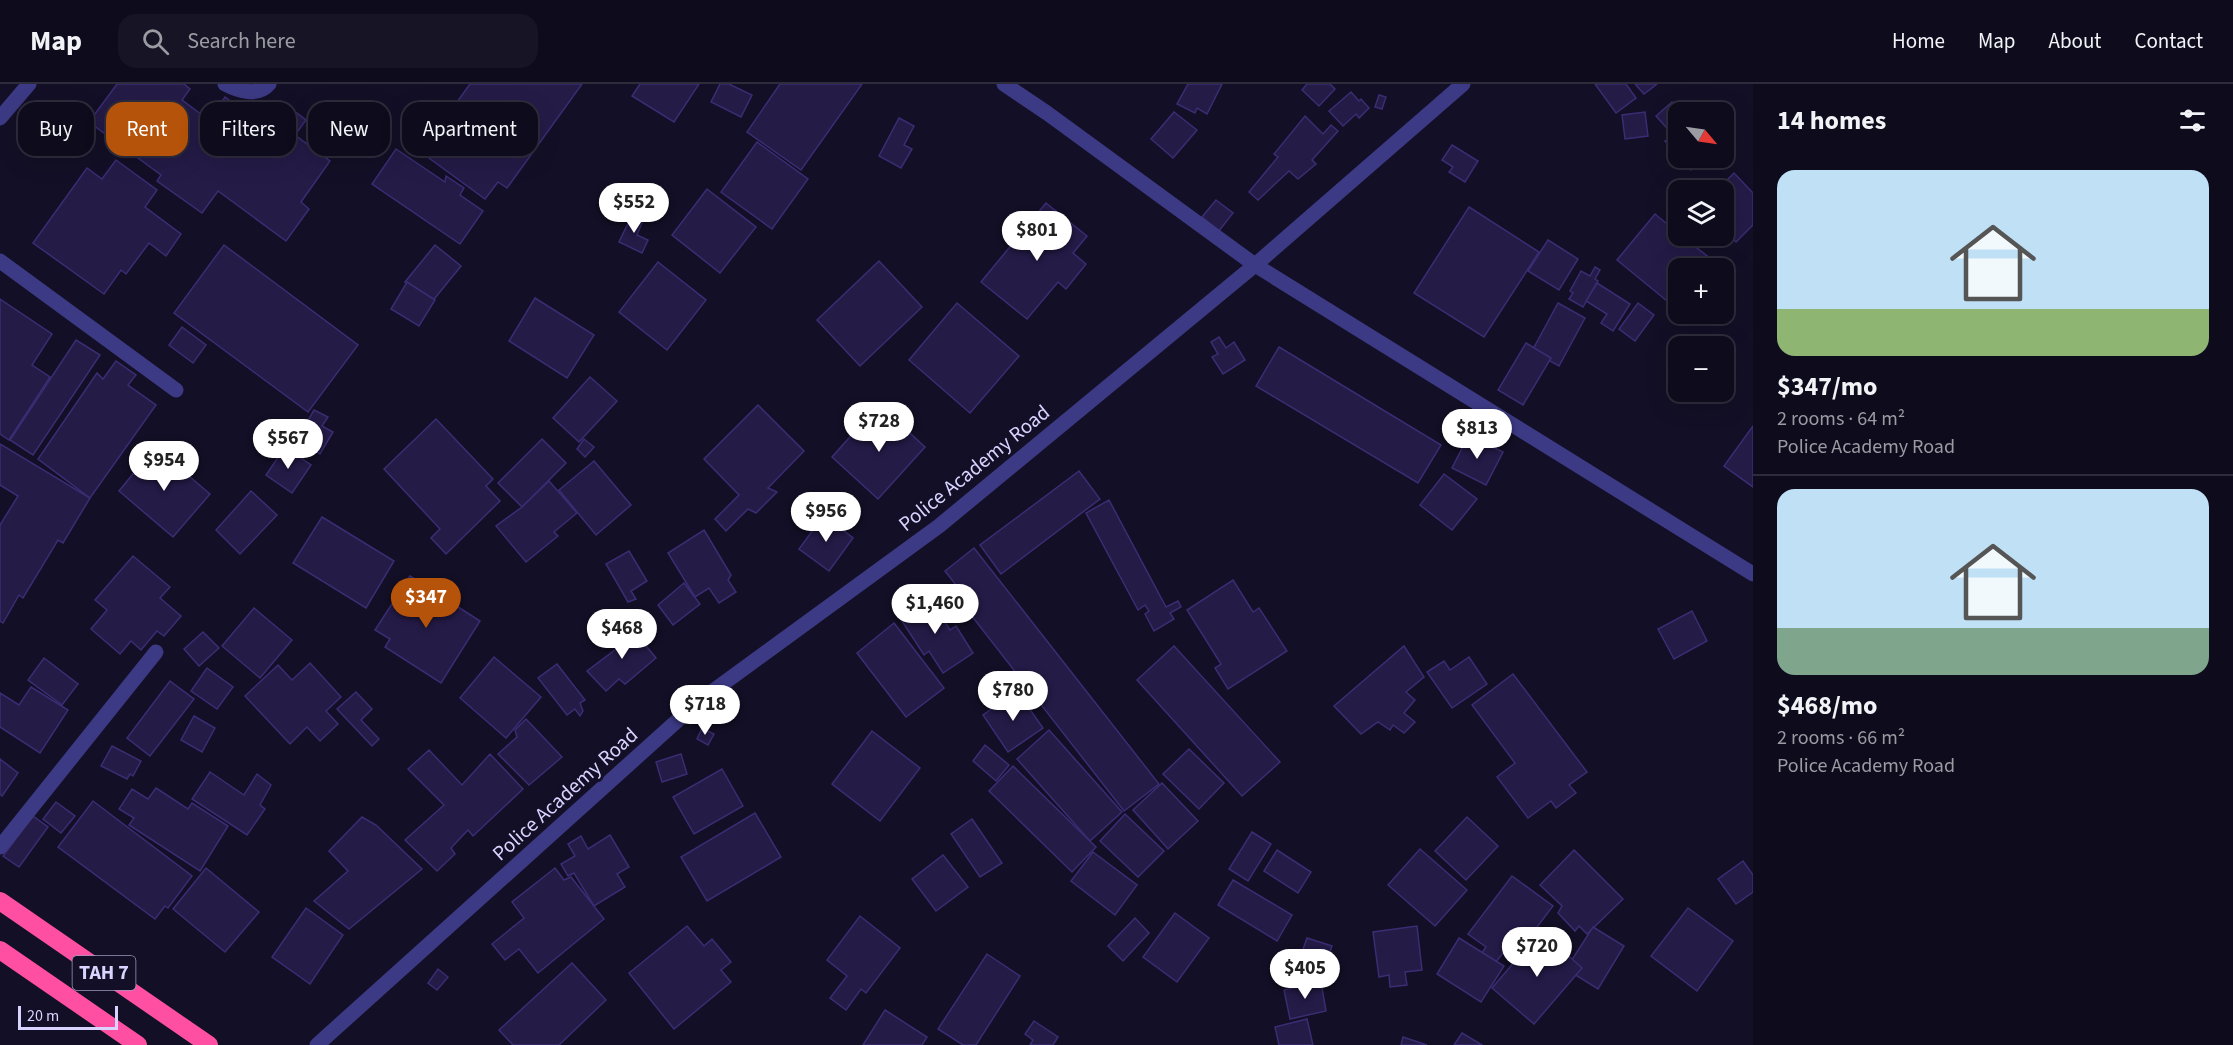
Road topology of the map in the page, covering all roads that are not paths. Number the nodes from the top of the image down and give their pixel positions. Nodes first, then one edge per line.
1 (28, 84) edge
2 (225, 84) edge
3 (269, 84) edge
4 (1004, 84) edge
5 (1463, 84) edge
6 (0, 117) edge
7 (0, 261) edge
8 (1255, 265) junction
9 (176, 390) dead end
10 (1753, 574) edge
11 (156, 652) dead end
12 (0, 847) edge
13 (0, 901) edge
14 (2, 954) edge
15 (138, 1045) edge
16 (209, 1045) edge
17 (317, 1045) edge

1 - 6 street
2 - 3 street
4 - 8 street
5 - 8 street, Police Academy Road
7 - 9 street
8 - 10 street
8 - 17 street, Police Academy Road
11 - 12 street
13 - 16 highway, TAH 7
14 - 15 highway, TAH 7

